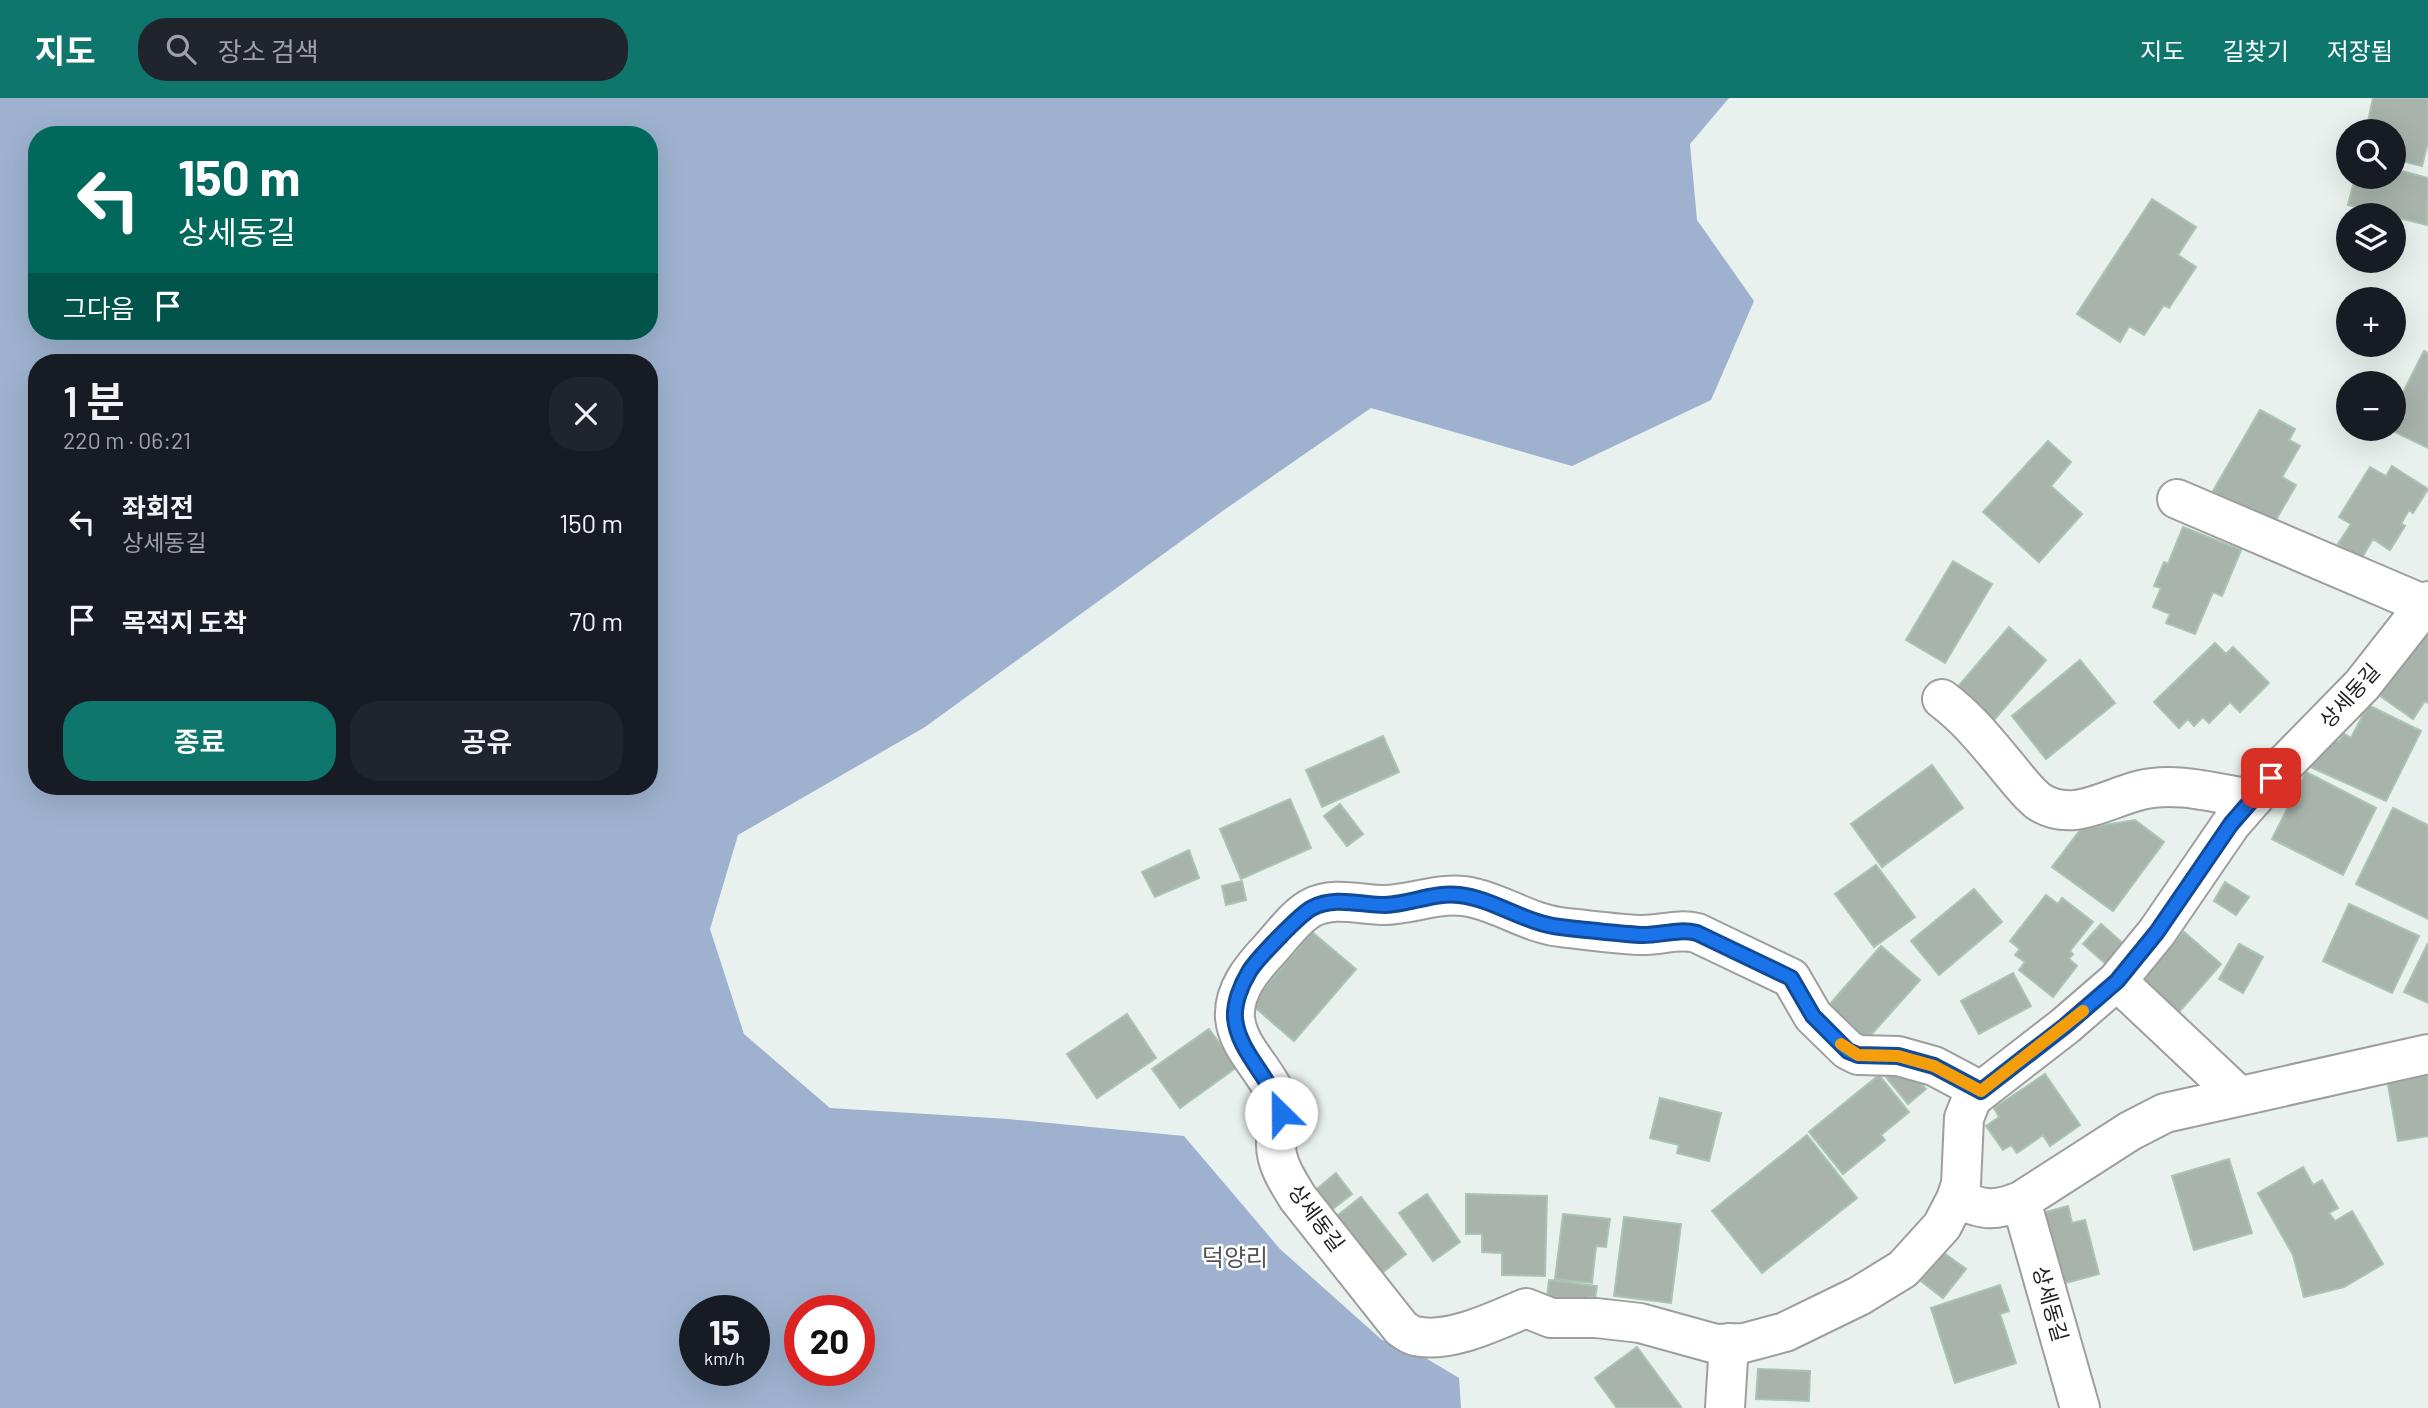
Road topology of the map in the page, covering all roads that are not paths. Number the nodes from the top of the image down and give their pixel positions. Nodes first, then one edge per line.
1 (2178, 499) dead end
2 (2426, 603) edge
3 (1942, 699) dead end
4 (2253, 799) junction
5 (2117, 981) junction
6 (2428, 1054) edge
7 (1981, 1091) junction
8 (2239, 1096) junction
9 (1956, 1199) junction
10 (2021, 1201) junction
11 (1729, 1343) junction
12 (1725, 1408) edge
13 (2080, 1408) edge

1 - 2 lane
2 - 4 lane, 상세동길
3 - 4 lane
4 - 5 lane, 상세동길
5 - 7 lane, 상세동길
5 - 8 lane
6 - 8 lane
7 - 9 lane, 상세동길
7 - 11 lane, 상세동길
8 - 10 lane
9 - 10 lane
9 - 11 lane, 상세동길
10 - 13 lane, 상세동길
11 - 12 lane

